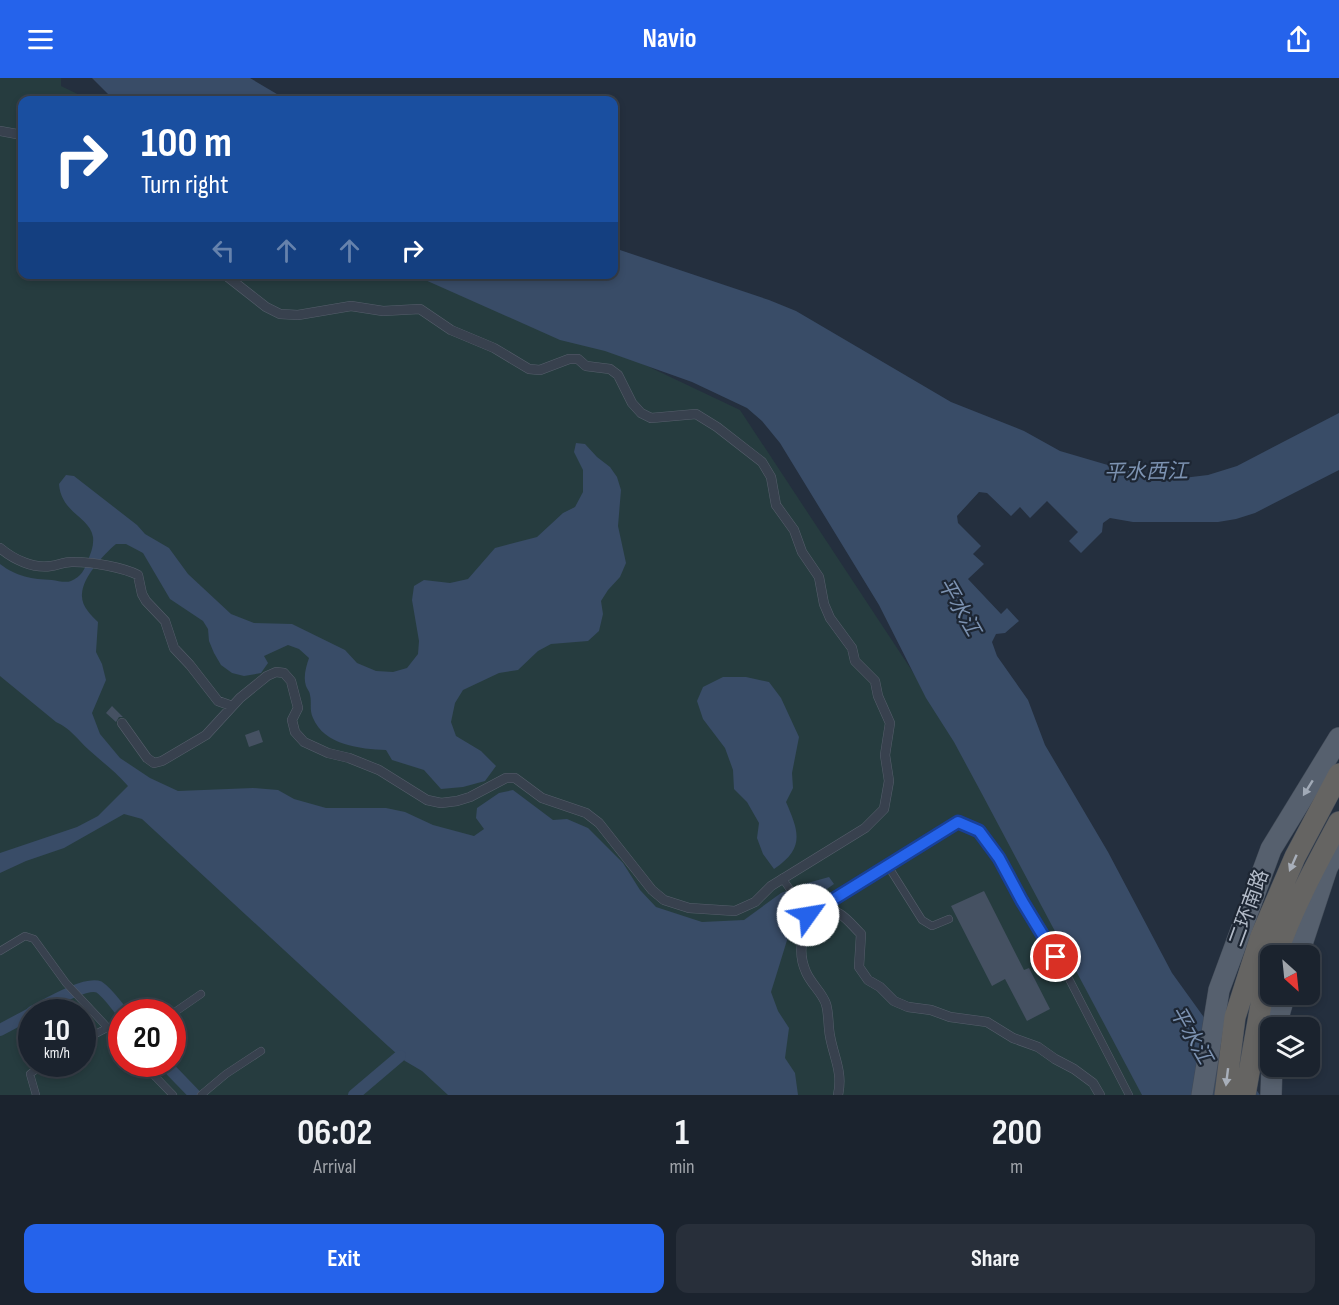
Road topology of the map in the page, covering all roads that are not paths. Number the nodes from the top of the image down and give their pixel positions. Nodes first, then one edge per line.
1 (0, 131) edge
2 (18, 134) edge
3 (230, 279) edge
4 (0, 548) edge
5 (232, 706) junction
6 (122, 723) dead end
7 (1339, 738) edge
8 (1339, 774) edge
9 (1339, 822) edge
10 (1339, 845) edge
11 (888, 866) junction
12 (782, 878) junction
13 (819, 908) junction
14 (949, 919) dead end
15 (1280, 945) edge
16 (1302, 945) edge
17 (0, 951) edge
18 (201, 994) dead end
19 (186, 1004) edge
20 (1261, 1005) edge
21 (107, 1028) joint
22 (96, 1034) edge
23 (261, 1051) dead end
24 (31, 1077) edge
25 (156, 1077) edge
26 (1272, 1077) edge
27 (203, 1093) edge
28 (36, 1095) edge
29 (173, 1095) edge
30 (838, 1095) edge
31 (1100, 1095) edge
32 (1128, 1095) edge
33 (1202, 1095) edge
34 (1225, 1095) edge
35 (1245, 1095) edge
36 (1271, 1095) edge

1 - 2 street
3 - 12 street
4 - 5 street
5 - 6 street
5 - 12 street
7 -> 33 main road, 二环南路
8 -> 34 highway, 二环南路
9 - 15 highway, 二环南路
10 - 16 main road
11 - 13 lane
11 - 14 lane
11 - 32 lane
12 - 13 lane
13 - 30 street
13 - 31 street
17 - 21 lane
18 - 19 lane
20 - 35 highway
21 - 22 lane
23 - 27 lane
24 - 28 lane
25 - 29 lane
26 - 36 main road

